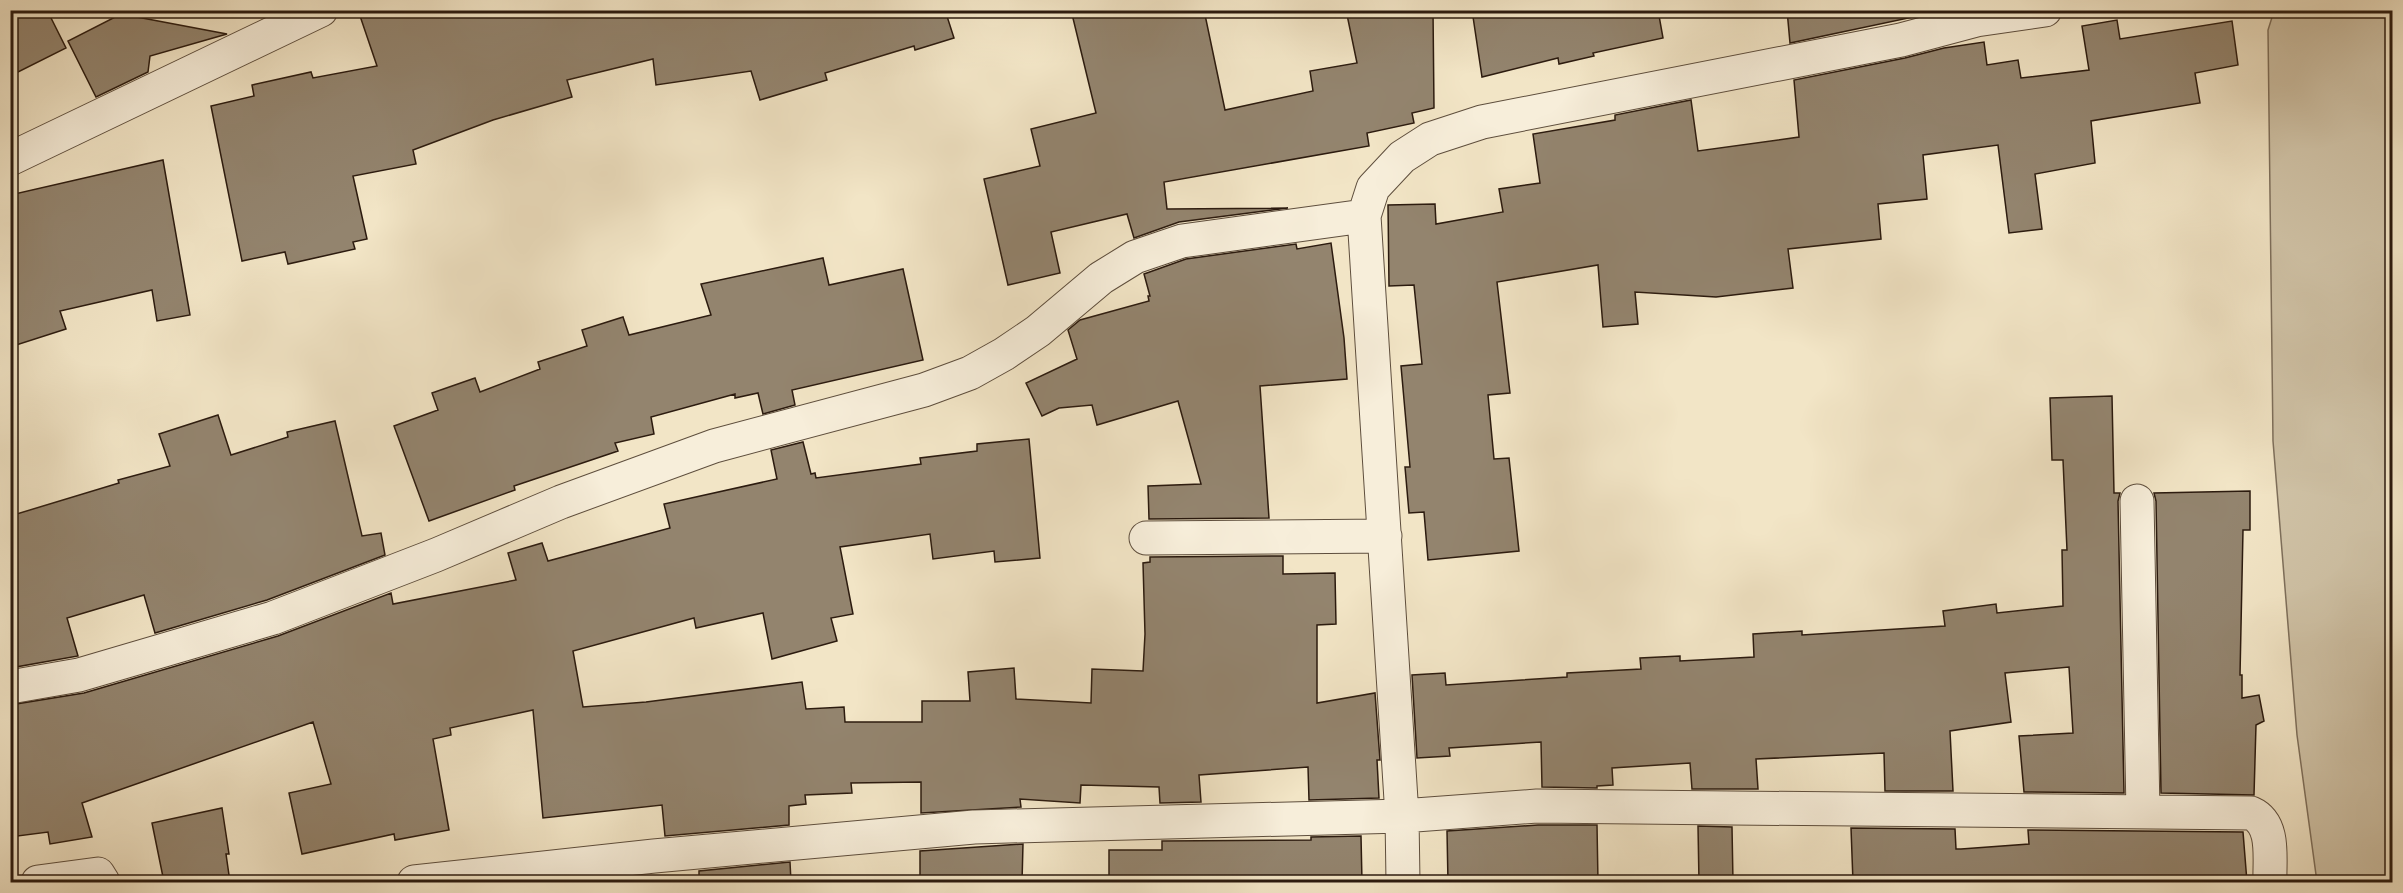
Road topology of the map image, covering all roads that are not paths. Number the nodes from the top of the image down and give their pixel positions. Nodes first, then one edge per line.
1 (321, 10) edge
2 (2045, 10) edge
3 (10, 159) edge
4 (1364, 216) junction
5 (2137, 501) dead end
6 (1385, 536) junction
7 (1146, 538) dead end
8 (10, 687) edge
9 (2143, 812) junction
10 (1402, 816) junction
11 (38, 882) edge
12 (103, 882) edge
13 (414, 882) edge
14 (1403, 882) edge
15 (2270, 882) edge

1 - 3 street
2 - 4 street
4 - 6 street
4 - 8 street
5 - 9 street
6 - 7 street
6 - 10 street
9 - 10 street
9 - 15 street
10 - 13 street
10 - 14 street
11 - 12 street

